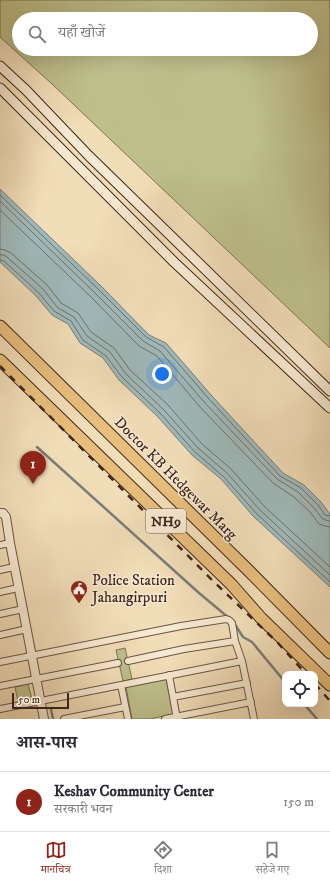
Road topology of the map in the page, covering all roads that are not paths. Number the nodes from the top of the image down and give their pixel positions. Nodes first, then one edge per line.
1 (0, 66) edge
2 (0, 88) edge
3 (0, 326) edge
4 (0, 360) edge
5 (330, 391) edge
6 (330, 408) edge
7 (0, 513) edge
8 (10, 543) junction
9 (0, 545) edge
10 (14, 567) junction
11 (0, 570) edge
12 (18, 588) junction
13 (0, 592) edge
14 (23, 610) junction
15 (0, 614) edge
16 (27, 629) junction
17 (0, 635) edge
18 (235, 641) junction
19 (330, 653) edge
20 (32, 656) junction
21 (128, 661) dead end
22 (242, 661) junction
23 (0, 662) edge
24 (118, 663) dead end
25 (169, 675) junction
26 (37, 679) junction
27 (247, 683) junction
28 (121, 685) junction
29 (330, 685) edge
30 (0, 686) edge
31 (173, 698) junction
32 (41, 701) junction
33 (251, 702) junction
34 (125, 707) junction
35 (0, 709) edge
36 (177, 718) edge
37 (44, 719) edge
38 (64, 719) edge
39 (128, 719) edge
40 (165, 719) edge
41 (254, 719) edge

1 - 5 main road
2 - 6 main road
3 - 19 highway, Doctor KB Hedgewar Marg
4 - 29 highway, NH9
7 - 8 street
8 - 9 street
8 - 10 street
10 - 11 street
10 - 12 street
12 - 13 street
12 - 14 street
14 - 15 street
14 - 16 street
16 - 17 street
16 - 20 street
18 - 20 street
18 - 21 street
18 - 22 street
20 - 23 street
20 - 26 street
22 - 25 street
22 - 27 street
24 - 26 street
25 - 28 street
25 - 31 street
26 - 30 street
26 - 32 street
27 - 31 street
27 - 33 street
28 - 32 street
28 - 34 street
31 - 36 street
32 - 35 street
32 - 37 street
33 - 36 street
33 - 41 street
34 - 38 street
34 - 39 street
36 - 40 street

